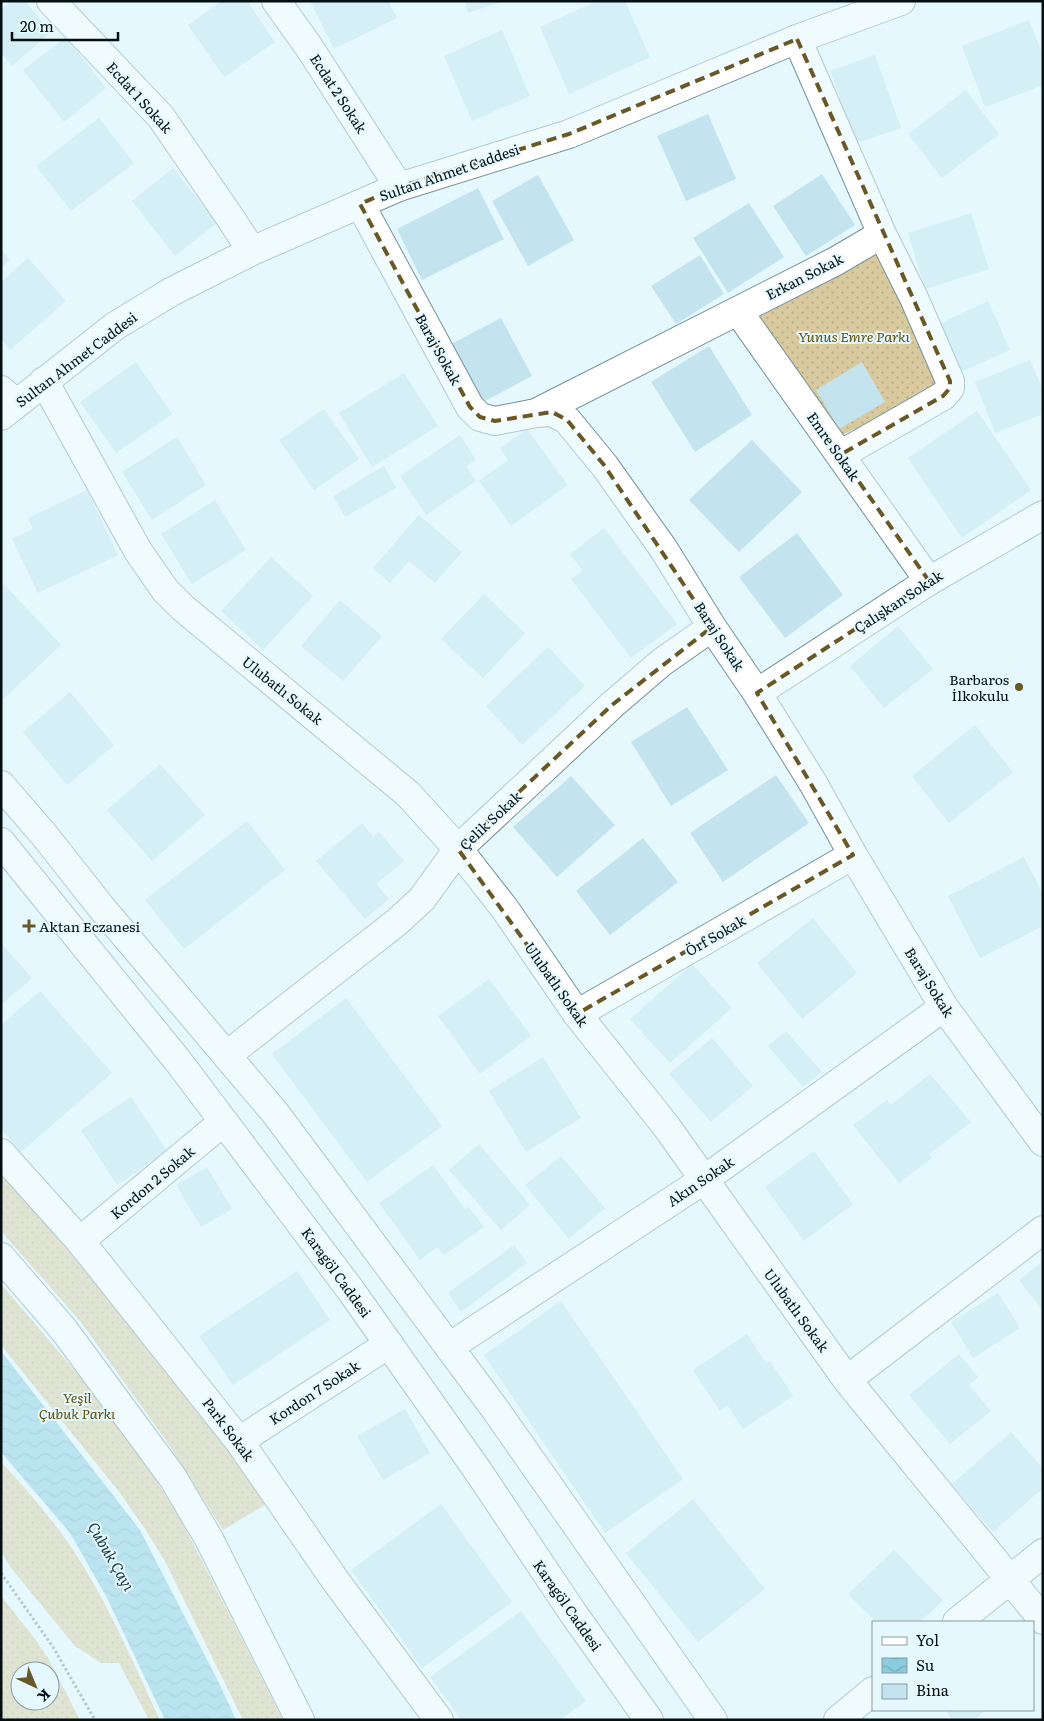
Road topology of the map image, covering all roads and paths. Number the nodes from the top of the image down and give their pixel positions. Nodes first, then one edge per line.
1 (51, 1) edge
2 (276, 1) edge
3 (901, 1) edge
4 (797, 39) junction
5 (398, 187) junction
6 (360, 204) junction
7 (882, 234) junction
8 (252, 252) junction
9 (738, 311) junction
10 (44, 382) junction
11 (6, 403) edge
12 (536, 413) junction
13 (840, 455) junction
14 (1043, 515) edge
15 (929, 581) junction
16 (712, 627) junction
17 (757, 693) junction
18 (1, 785) edge
19 (1, 842) edge
20 (458, 849) junction
21 (853, 855) junction
22 (944, 1007) junction
23 (577, 1014) junction
24 (227, 1055) junction
25 (223, 1122) junction
26 (1043, 1142) edge
27 (1, 1153) edge
28 (705, 1179) junction
29 (1043, 1230) edge
30 (80, 1241) junction
31 (1, 1257) edge
32 (389, 1344) junction
33 (449, 1347) junction
34 (847, 1380) junction
35 (239, 1441) junction
36 (1043, 1553) edge
37 (1, 1573) edge
38 (1010, 1580) junction
39 (1043, 1620) edge
40 (959, 1621) edge
41 (872, 1692) edge
42 (95, 1720) edge
43 (300, 1720) edge
44 (439, 1720) edge
45 (649, 1720) edge
46 (713, 1720) edge
47 (838, 1720) edge

1 - 8 street, Ecdat 1 Sokak
2 - 5 street, Ecdat 2 Sokak
3 - 4 street, Sultan Ahmet Caddesi
4 - 5 street, Sultan Ahmet Caddesi
4 - 7 street
5 - 6 street, Sultan Ahmet Caddesi
6 - 8 street, Sultan Ahmet Caddesi
6 - 12 street, Baraj Sokak
7 - 9 street, Erkan Sokak
7 - 13 street
8 - 10 street, Sultan Ahmet Caddesi
9 - 12 street, Erkan Sokak
9 - 13 street, Emre Sokak
10 - 11 street, Sultan Ahmet Caddesi
10 - 20 street, Ulubatlı Sokak
12 - 16 street, Baraj Sokak
13 - 15 street, Emre Sokak
14 - 15 street, Çalışkan Sokak
15 - 17 street, Çalışkan Sokak
16 - 17 street, Baraj Sokak
16 - 20 street, Çelik Sokak
17 - 21 street, Baraj Sokak
18 - 24 street
19 - 25 street, Karagöl Caddesi
20 - 23 street, Ulubatlı Sokak
20 - 24 street, Çelik Sokak
21 - 22 street, Baraj Sokak
21 - 23 street, Örf Sokak
22 - 26 street, Baraj Sokak
22 - 28 street, Akın Sokak
23 - 28 street, Ulubatlı Sokak
24 - 33 street
25 - 30 street, Kordon 2 Sokak
25 - 32 street, Karagöl Caddesi
27 - 30 street, Park Sokak
28 - 33 street, Akın Sokak
28 - 34 street, Ulubatlı Sokak
29 - 34 street
30 - 35 street, Park Sokak
31 - 43 street
32 - 35 street, Kordon 7 Sokak
32 - 45 street, Karagöl Caddesi
33 - 46 street
34 - 38 street, Ulubatlı Sokak
35 - 44 street, Park Sokak
36 - 38 street
37 - 42 path
38 - 39 street, Ulubatlı Sokak
38 - 40 street
41 - 47 street

